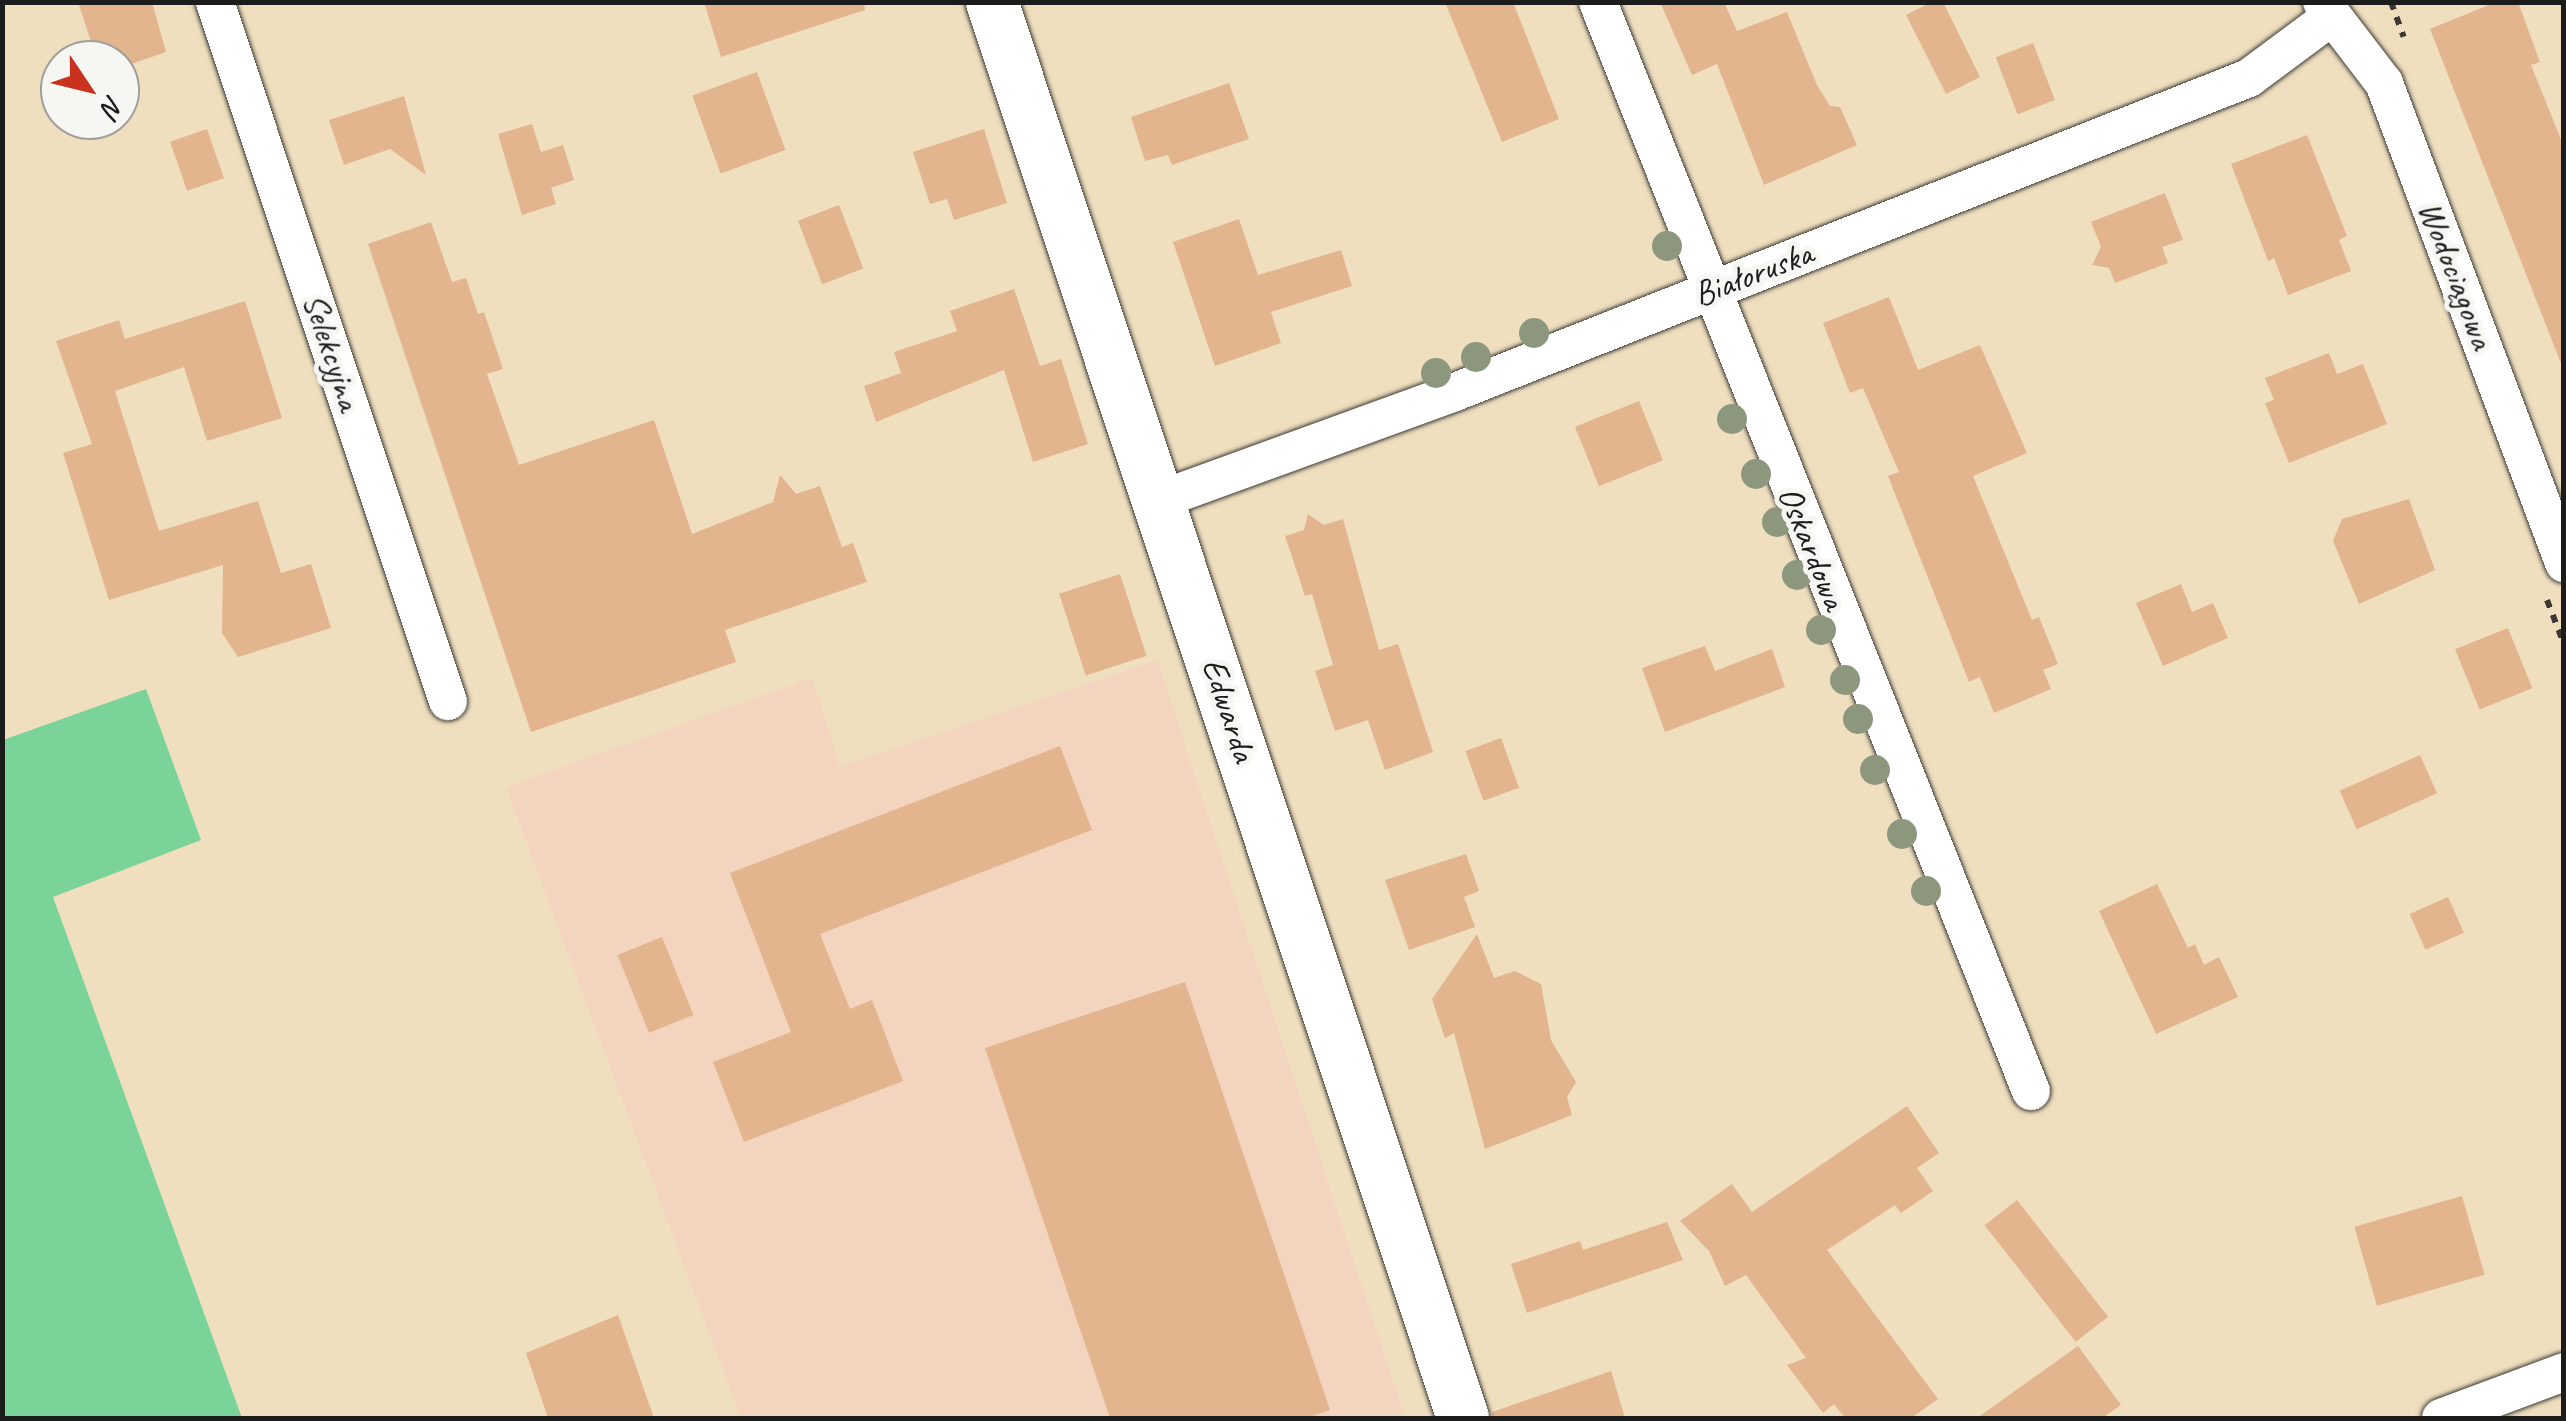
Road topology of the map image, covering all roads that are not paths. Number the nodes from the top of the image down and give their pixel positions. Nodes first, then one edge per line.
1 (215, 2) edge
2 (992, 2) edge
3 (1598, 2) edge
4 (2326, 10) edge
5 (1710, 291) junction
6 (1159, 500) junction
7 (2564, 563) edge
8 (448, 701) dead end
9 (2031, 1091) dead end
10 (2564, 1372) edge
11 (1463, 1418) edge
12 (2441, 1418) edge

1 - 8 street, Selekcyjna
2 - 6 street, Edwarda
3 - 5 street, Oskardowa
4 - 5 street, Białoruska
4 - 7 street, Wodociągowa
5 - 6 street, Białoruska
5 - 9 street, Oskardowa
6 - 11 street, Edwarda
10 - 12 street

